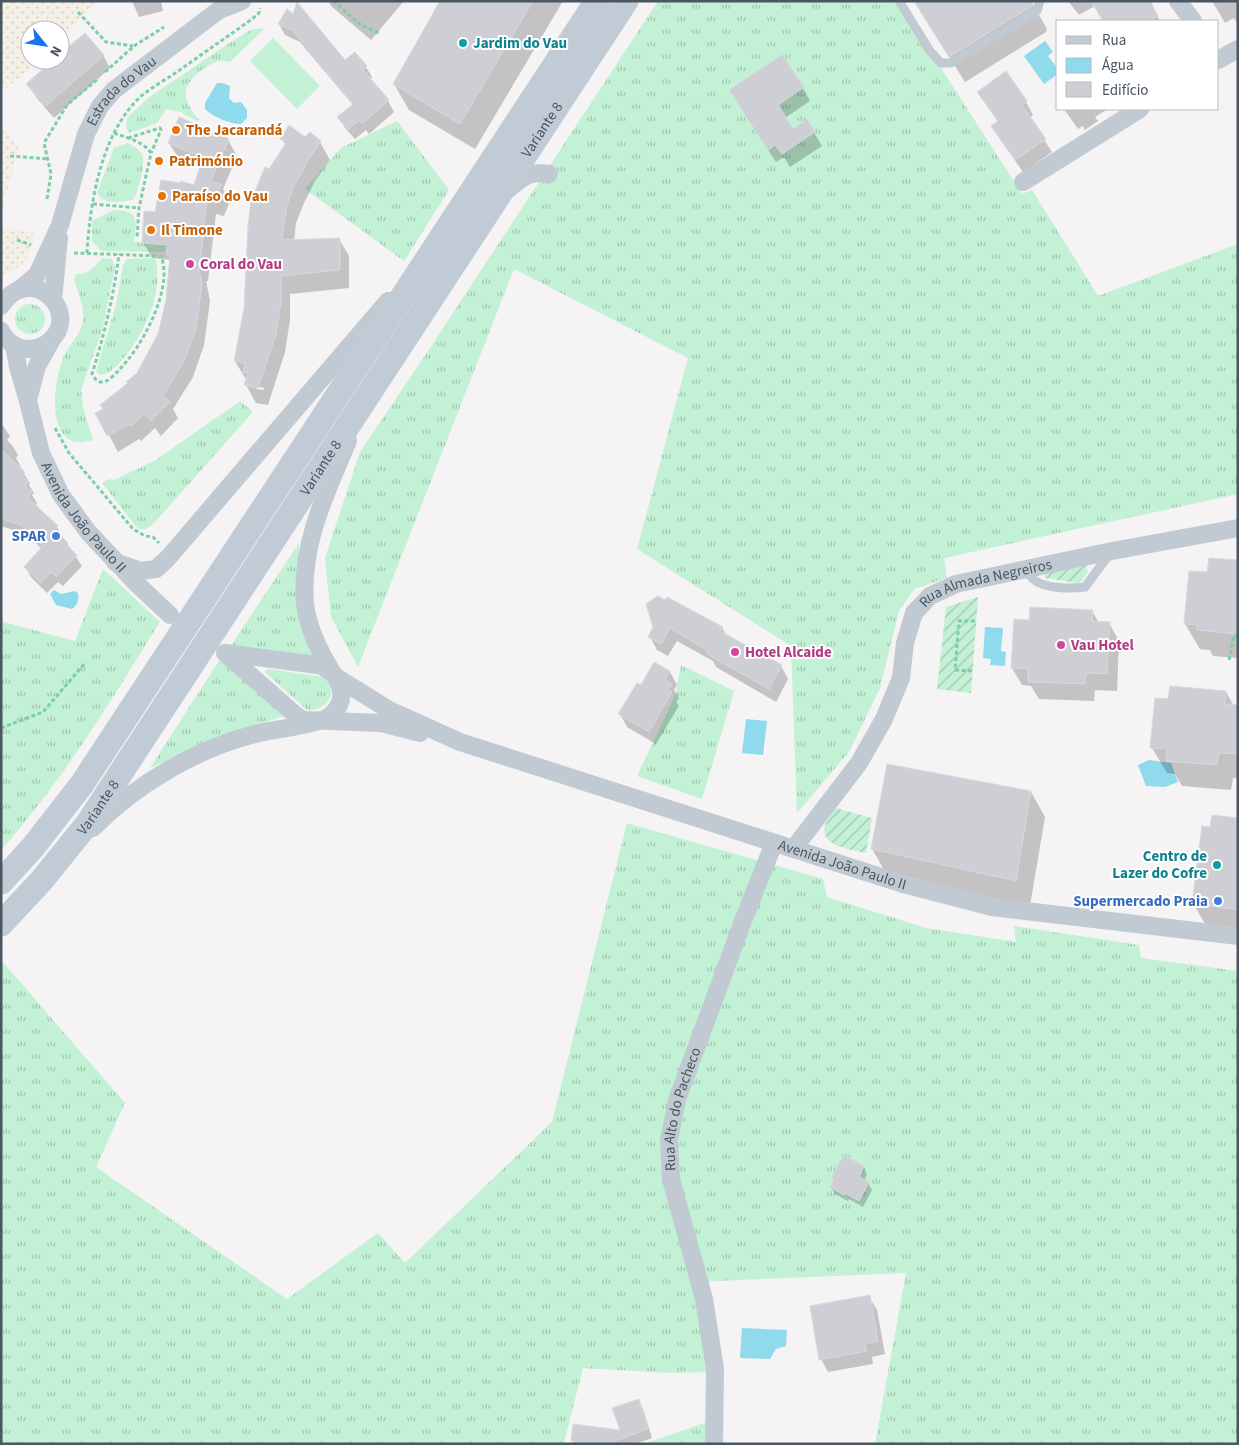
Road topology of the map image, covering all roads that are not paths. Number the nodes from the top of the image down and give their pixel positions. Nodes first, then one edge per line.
1 (242, 1) edge
2 (597, 1) edge
3 (626, 1) edge
4 (899, 1) edge
5 (1040, 1) edge
6 (1178, 1) edge
7 (1192, 20) edge
8 (1238, 49) edge
9 (1219, 58) edge
10 (1138, 110) edge
11 (1023, 182) dead end
12 (60, 225) junction
13 (431, 252) junction
14 (19, 290) junction
15 (53, 300) junction
16 (1, 306) edge
17 (1, 331) edge
18 (51, 340) junction
19 (403, 342) junction
20 (14, 345) junction
21 (28, 400) junction
22 (1238, 528) edge
23 (1112, 551) junction
24 (166, 553) junction
25 (115, 562) junction
26 (1026, 569) junction
27 (334, 675) junction
28 (316, 721) junction
29 (460, 742) junction
30 (774, 842) junction
31 (794, 848) junction
32 (42, 880) junction
33 (1, 882) edge
34 (1, 924) edge
35 (1238, 936) edge
36 (714, 1444) edge

1 - 12 street, Estrada do Vau
2 - 13 main road, Variante 8
3 - 19 main road, Variante 8
4 - 5 lane
6 - 7 street
8 - 9 street
10 - 11 street
12 - 14 street, Estrada do Vau
12 - 15 street, Estrada do Vau
13 - 24 street
13 - 33 main road, Variante 8
14 - 15 street
14 - 16 street, Estrada do Vau
15 - 18 street
17 - 20 street
18 - 20 street
18 - 21 street
19 - 27 street
19 - 32 main road, Variante 8
20 - 21 street, Avenida João Paulo II
21 - 25 street, Avenida João Paulo II
22 - 23 street, Rua Almada Negreiros
23 - 26 street, Rua Almada Negreiros
23 - 26 lane
24 - 25 street
24 - 25 street, Avenida João Paulo II
26 - 31 street, Rua Almada Negreiros
27 - 28 street
27 - 28 street
27 - 29 street
28 - 29 street
28 - 32 street
29 - 30 street, Avenida João Paulo II
30 - 31 street, Avenida João Paulo II
30 - 36 street, Rua Alto do Pacheco
31 - 35 street, Avenida João Paulo II
32 - 34 main road, Variante 8

